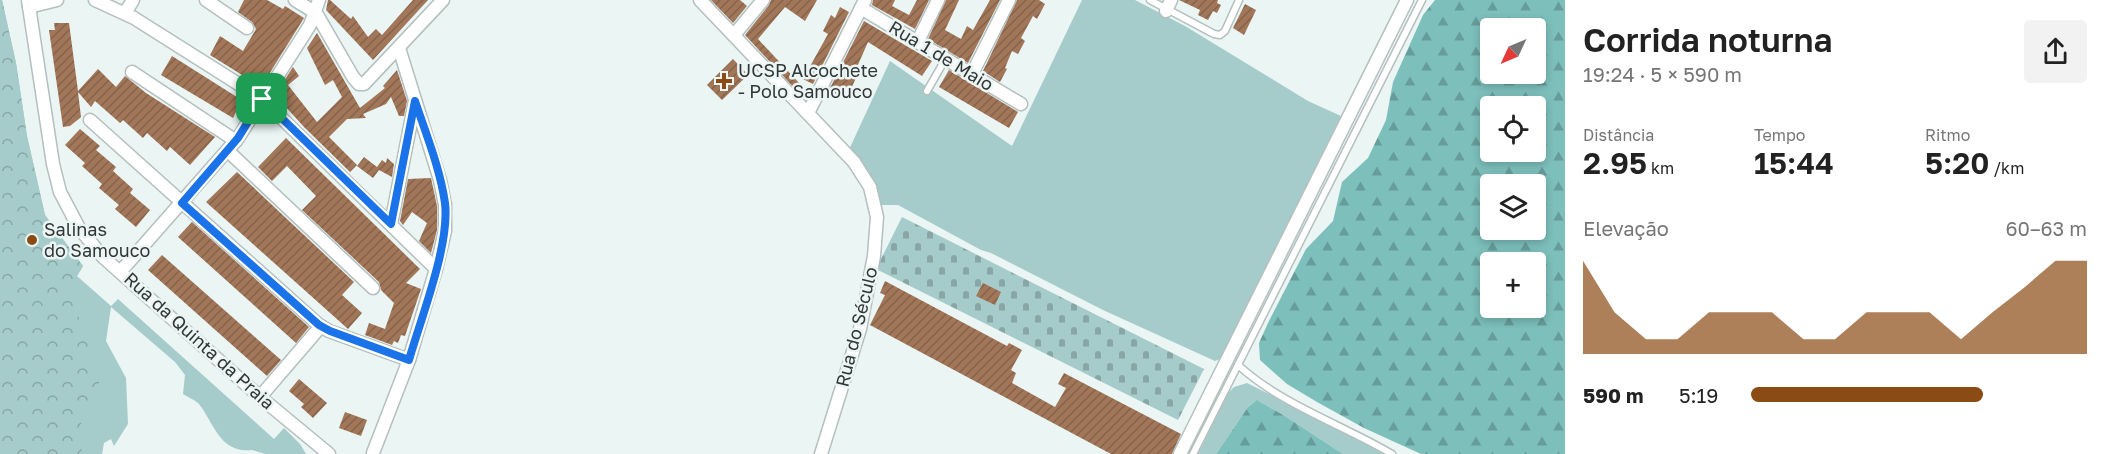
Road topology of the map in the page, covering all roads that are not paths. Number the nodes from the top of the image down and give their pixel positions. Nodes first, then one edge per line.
1 (57, 0) edge
2 (95, 0) edge
3 (134, 0) edge
4 (206, 0) edge
5 (295, 0) edge
6 (443, 0) edge
7 (700, 0) edge
8 (763, 0) edge
9 (938, 0) edge
10 (1009, 0) edge
11 (1150, 0) edge
12 (1239, 0) edge
13 (1407, 0) edge
14 (1422, 0) edge
15 (28, 3) edge
16 (862, 3) edge
17 (317, 6) edge
18 (1168, 7) edge
19 (125, 13) junction
20 (247, 28) dead end
21 (734, 35) junction
22 (918, 41) junction
23 (399, 48) junction
24 (946, 58) junction
25 (132, 72) dead end
26 (972, 74) junction
27 (927, 91) dead end
28 (262, 99) junction
29 (415, 101) junction
30 (1021, 104) dead end
31 (808, 113) junction
32 (90, 120) dead end
33 (232, 146) junction
34 (182, 203) junction
35 (391, 224) junction
36 (436, 269) junction
37 (120, 272) junction
38 (373, 288) dead end
39 (321, 326) junction
40 (409, 360) junction
41 (1238, 365) junction
42 (260, 397) junction
43 (311, 439) junction
44 (373, 453) edge
45 (320, 454) edge
46 (329, 454) edge
47 (821, 454) edge
48 (1180, 454) edge
49 (1194, 454) edge
50 (1392, 454) edge

1 - 15 street
2 - 19 street
3 - 19 street
4 - 20 street
5 - 17 street
6 - 23 street
7 - 21 street, Rua do Século
8 - 21 street
9 - 22 street
10 - 26 street
11 - 18 lane
12 - 18 lane
13 - 48 street
14 - 41 lane
15 - 37 street, Rua da Quinta da Praia
16 - 22 street, Rua 1 de Maio
16 - 31 street
17 - 23 street
17 - 28 street
19 - 28 street
21 - 31 street, Rua do Século
22 - 24 street, Rua 1 de Maio
23 - 29 street
24 - 26 street, Rua 1 de Maio
24 - 27 lane
25 - 33 street
26 - 30 street, Rua 1 de Maio
28 - 33 street
28 - 35 street
29 - 35 street
29 - 36 street
31 - 47 street, Rua do Século
32 - 34 street
33 - 34 street
33 - 38 street
34 - 37 street
34 - 39 street
35 - 36 street
36 - 40 street
37 - 42 street, Rua da Quinta da Praia
39 - 40 street
39 - 42 street
40 - 44 street
41 - 49 lane
41 - 50 lane
42 - 43 street, Rua da Quinta da Praia
43 - 45 street
43 - 46 street, Rua da Quinta da Praia

